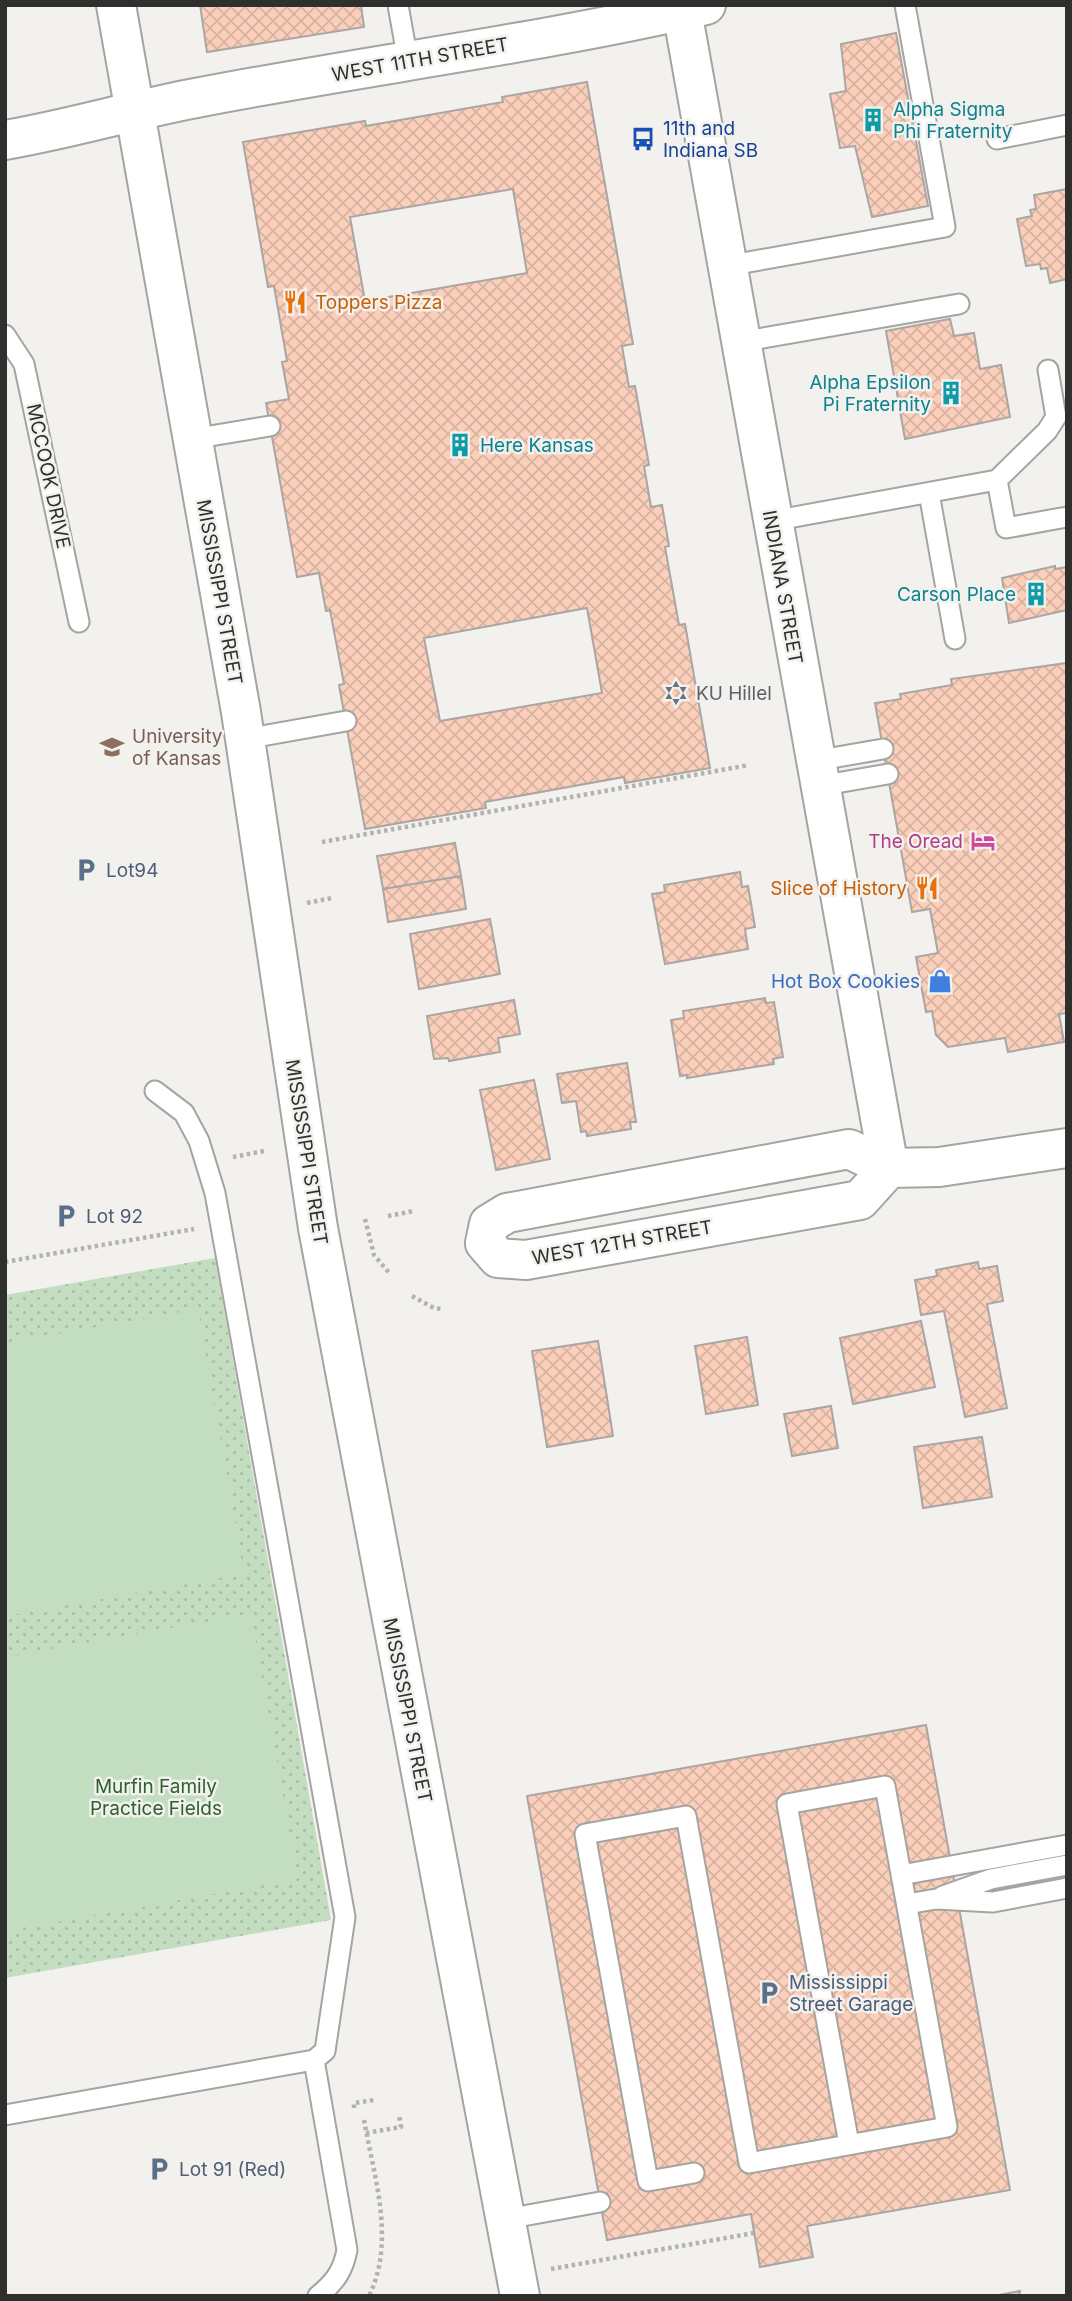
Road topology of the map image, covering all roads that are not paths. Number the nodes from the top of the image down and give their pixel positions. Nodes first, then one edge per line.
1 (116, 5) edge
2 (398, 5) edge
3 (905, 5) edge
4 (689, 7) edge
5 (408, 61) junction
6 (134, 113) junction
7 (1067, 125) edge
8 (997, 139) dead end
9 (5, 140) edge
10 (726, 266) junction
11 (959, 304) dead end
12 (5, 335) edge
13 (740, 342) junction
14 (1048, 370) dead end
15 (270, 426) dead end
16 (192, 439) junction
17 (997, 480) junction
18 (929, 493) junction
19 (1067, 517) edge
20 (772, 521) junction
21 (79, 622) dead end
22 (955, 639) dead end
23 (346, 721) dead end
24 (245, 739) junction
25 (883, 749) dead end
26 (817, 774) junction
27 (888, 774) dead end
28 (155, 1091) dead end
29 (1067, 1148) edge
30 (889, 1168) junction
31 (1067, 1844) edge
32 (1067, 1866) edge
33 (901, 1875) junction
34 (1067, 1888) edge
35 (936, 1899) junction
36 (906, 1904) junction
37 (314, 2060) junction
38 (5, 2115) edge
39 (849, 2144) junction
40 (694, 2173) dead end
41 (600, 2203) dead end
42 (506, 2219) junction
43 (318, 2296) edge
44 (520, 2296) edge

1 - 6 street, MISSISSIPPI STREET
2 - 5 lane
3 - 10 lane
4 - 5 street, WEST 11TH STREET
4 - 10 street, INDIANA STREET
5 - 6 street, WEST 11TH STREET
6 - 9 street, WEST 11TH STREET
6 - 16 street, MISSISSIPPI STREET
7 - 8 lane
10 - 13 street, INDIANA STREET
11 - 13 lane
12 - 21 lane, MCCOOK DRIVE
13 - 20 street, INDIANA STREET
14 - 17 lane
15 - 16 lane
16 - 24 street, MISSISSIPPI STREET
17 - 18 lane
17 - 19 lane
18 - 20 lane
18 - 22 lane
20 - 26 street, INDIANA STREET
23 - 24 lane
24 - 42 street, MISSISSIPPI STREET
25 - 26 lane
26 - 27 lane
26 - 30 street, INDIANA STREET
28 - 37 lane
29 - 30 street, WEST 12TH STREET
30 - 30 street, WEST 12TH STREET
31 - 33 lane
32 - 35 lane
33 - 36 lane
33 - 39 lane
34 - 35 lane
35 - 36 lane
36 - 39 lane
37 - 38 lane
37 - 43 lane
39 - 40 lane
41 - 42 lane
42 - 44 street, MISSISSIPPI STREET

